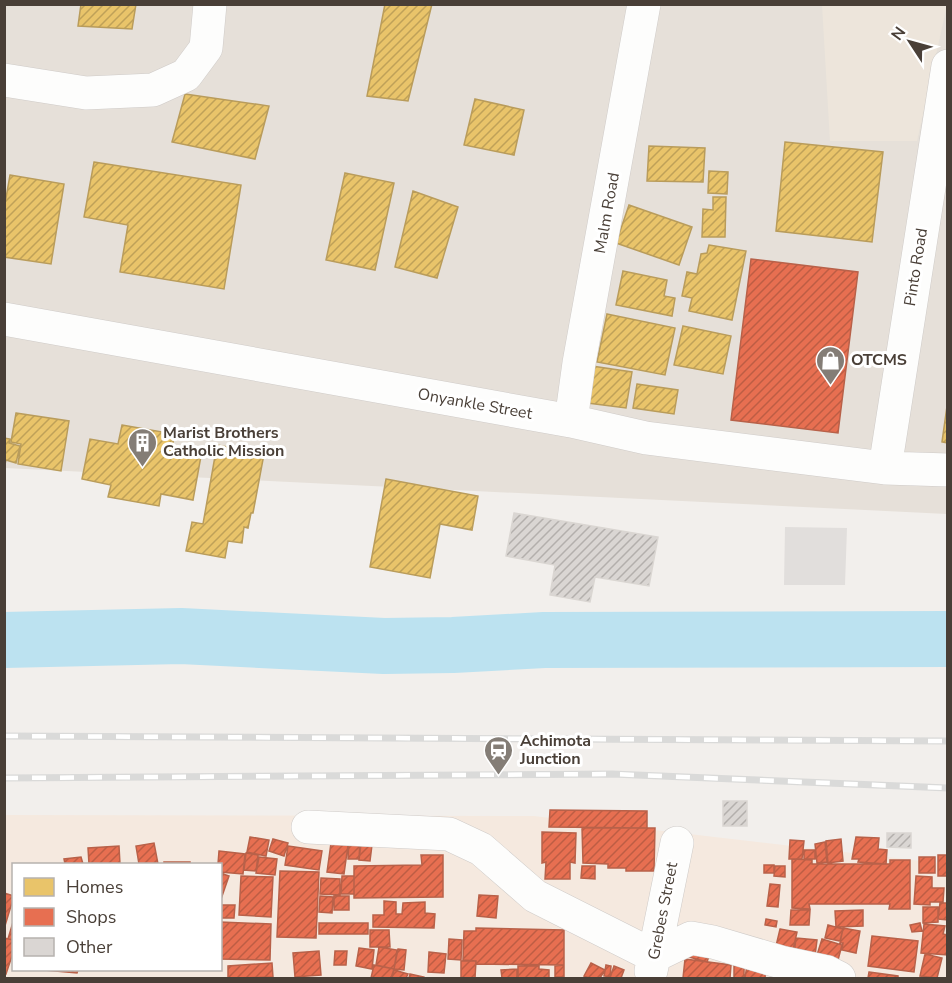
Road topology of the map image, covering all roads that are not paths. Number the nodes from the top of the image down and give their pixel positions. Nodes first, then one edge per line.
1 (210, 4) edge
2 (644, 4) edge
3 (948, 66) edge
4 (4, 80) edge
5 (4, 319) edge
6 (571, 421) junction
7 (885, 468) junction
8 (948, 470) edge
9 (308, 827) dead end
10 (677, 843) dead end
11 (652, 967) edge
12 (839, 978) edge

1 - 4 street
2 - 6 street, Malm Road
3 - 7 street, Pinto Road
5 - 6 street, Onyankle Street
6 - 7 street, Onyankle Street
7 - 8 street, Onyankle Street
9 - 11 street
10 - 11 street, Grebes Street
11 - 12 street

